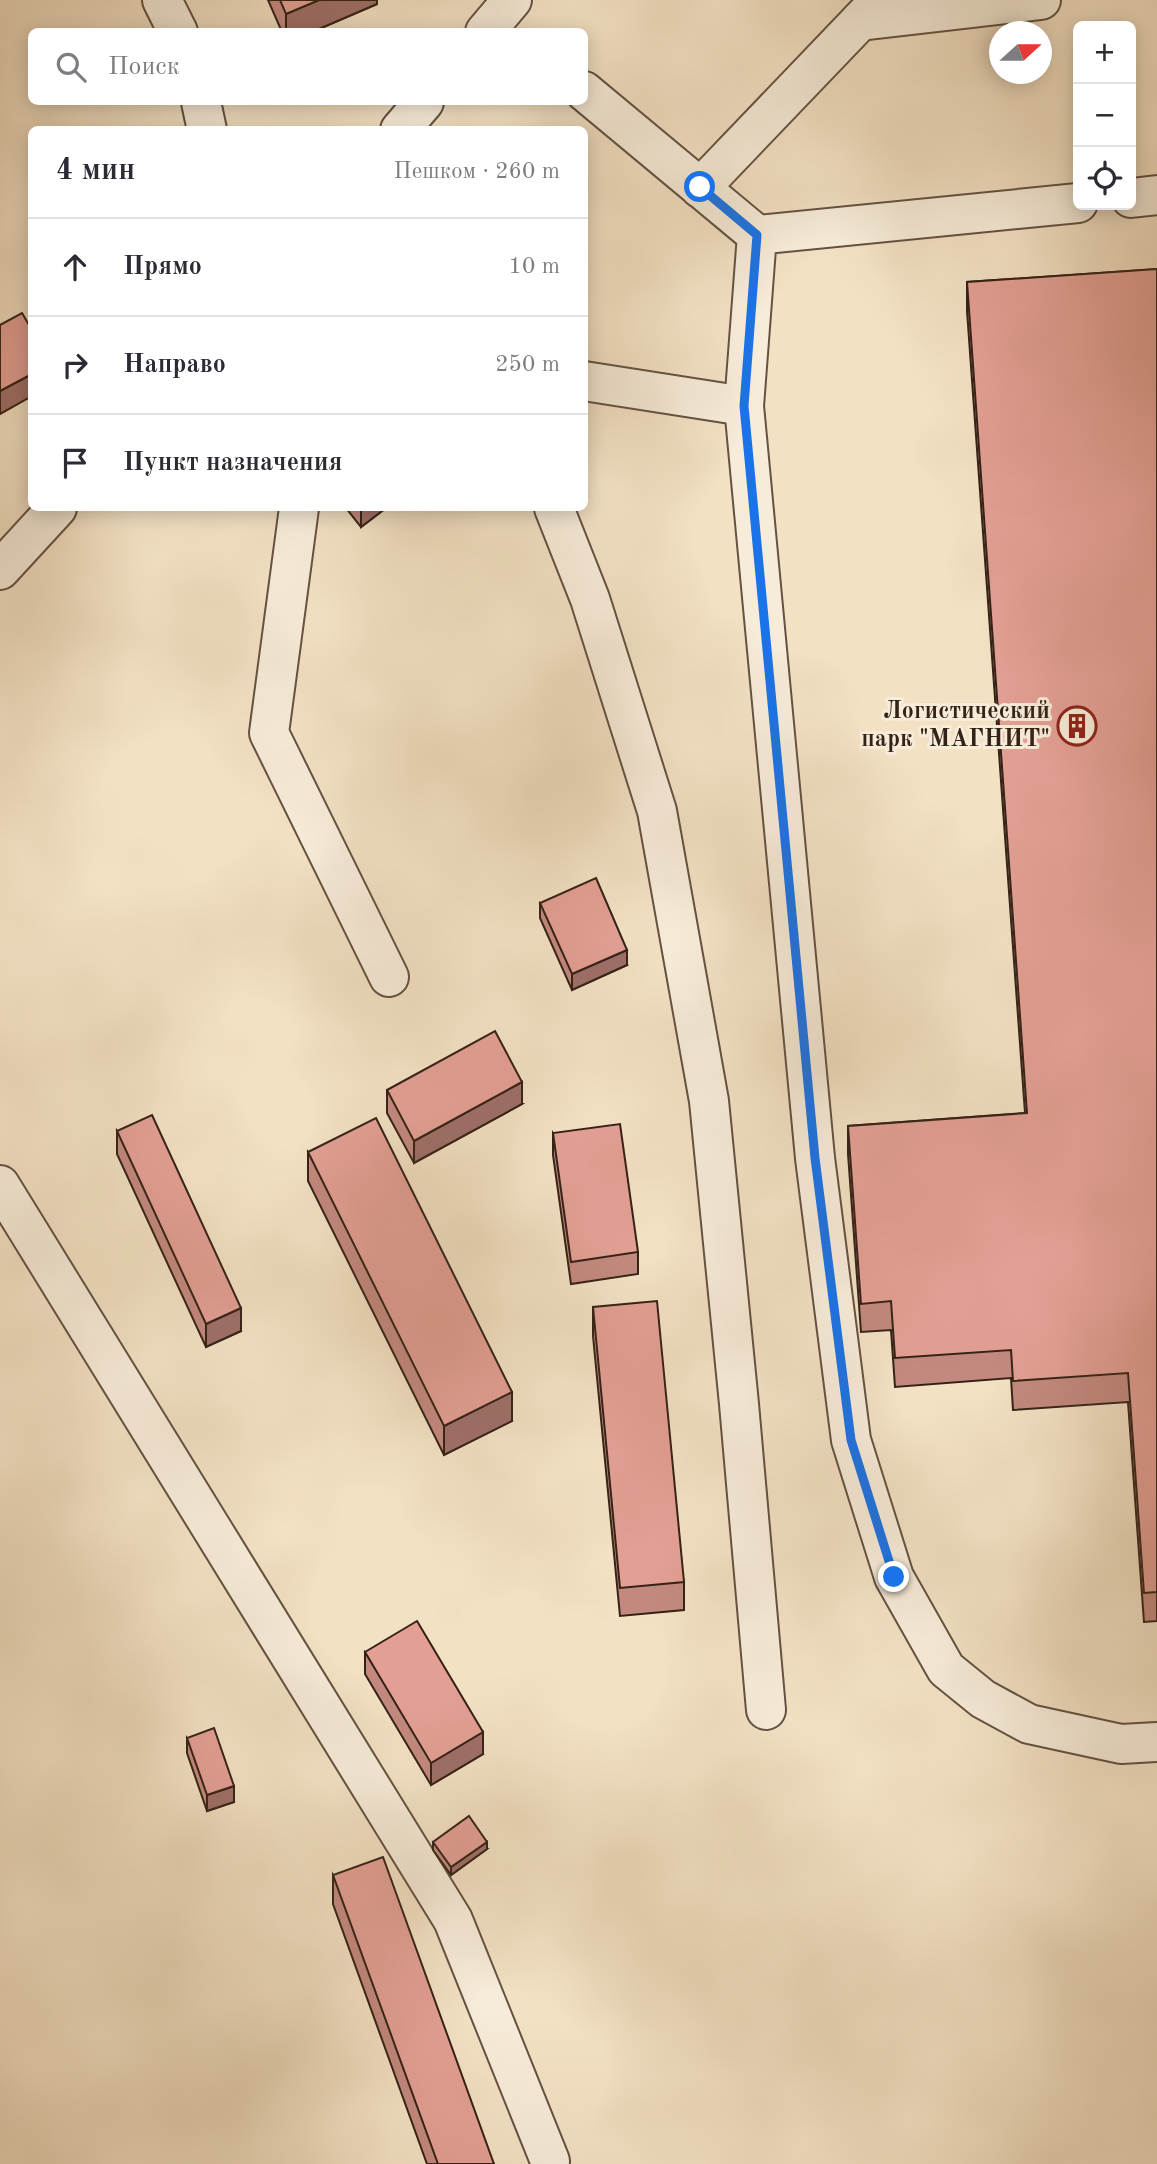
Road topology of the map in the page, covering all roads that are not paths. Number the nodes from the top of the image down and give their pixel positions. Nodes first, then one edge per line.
1 (162, 0) edge
2 (1041, 0) edge
3 (870, 10) edge
4 (176, 28) edge
5 (588, 93) edge
6 (202, 105) edge
7 (421, 105) edge
8 (206, 126) edge
9 (403, 126) edge
10 (700, 187) junction
11 (1157, 195) edge
12 (1136, 197) edge
13 (1073, 203) edge
14 (757, 235) junction
15 (588, 382) edge
16 (744, 406) junction
17 (54, 511) edge
18 (299, 511) edge
19 (555, 511) edge
20 (0, 570) edge
21 (388, 977) dead end
22 (0, 1185) edge
23 (766, 1710) dead end
24 (1157, 1742) edge
25 (551, 2161) dead end

1 - 4 street
2 - 3 street
3 - 10 street
5 - 10 street
6 - 8 street
7 - 9 street
10 - 14 street
11 - 12 street
13 - 14 street
14 - 16 street
15 - 16 street
16 - 24 street
17 - 20 street
18 - 21 street
19 - 23 street
22 - 25 street

